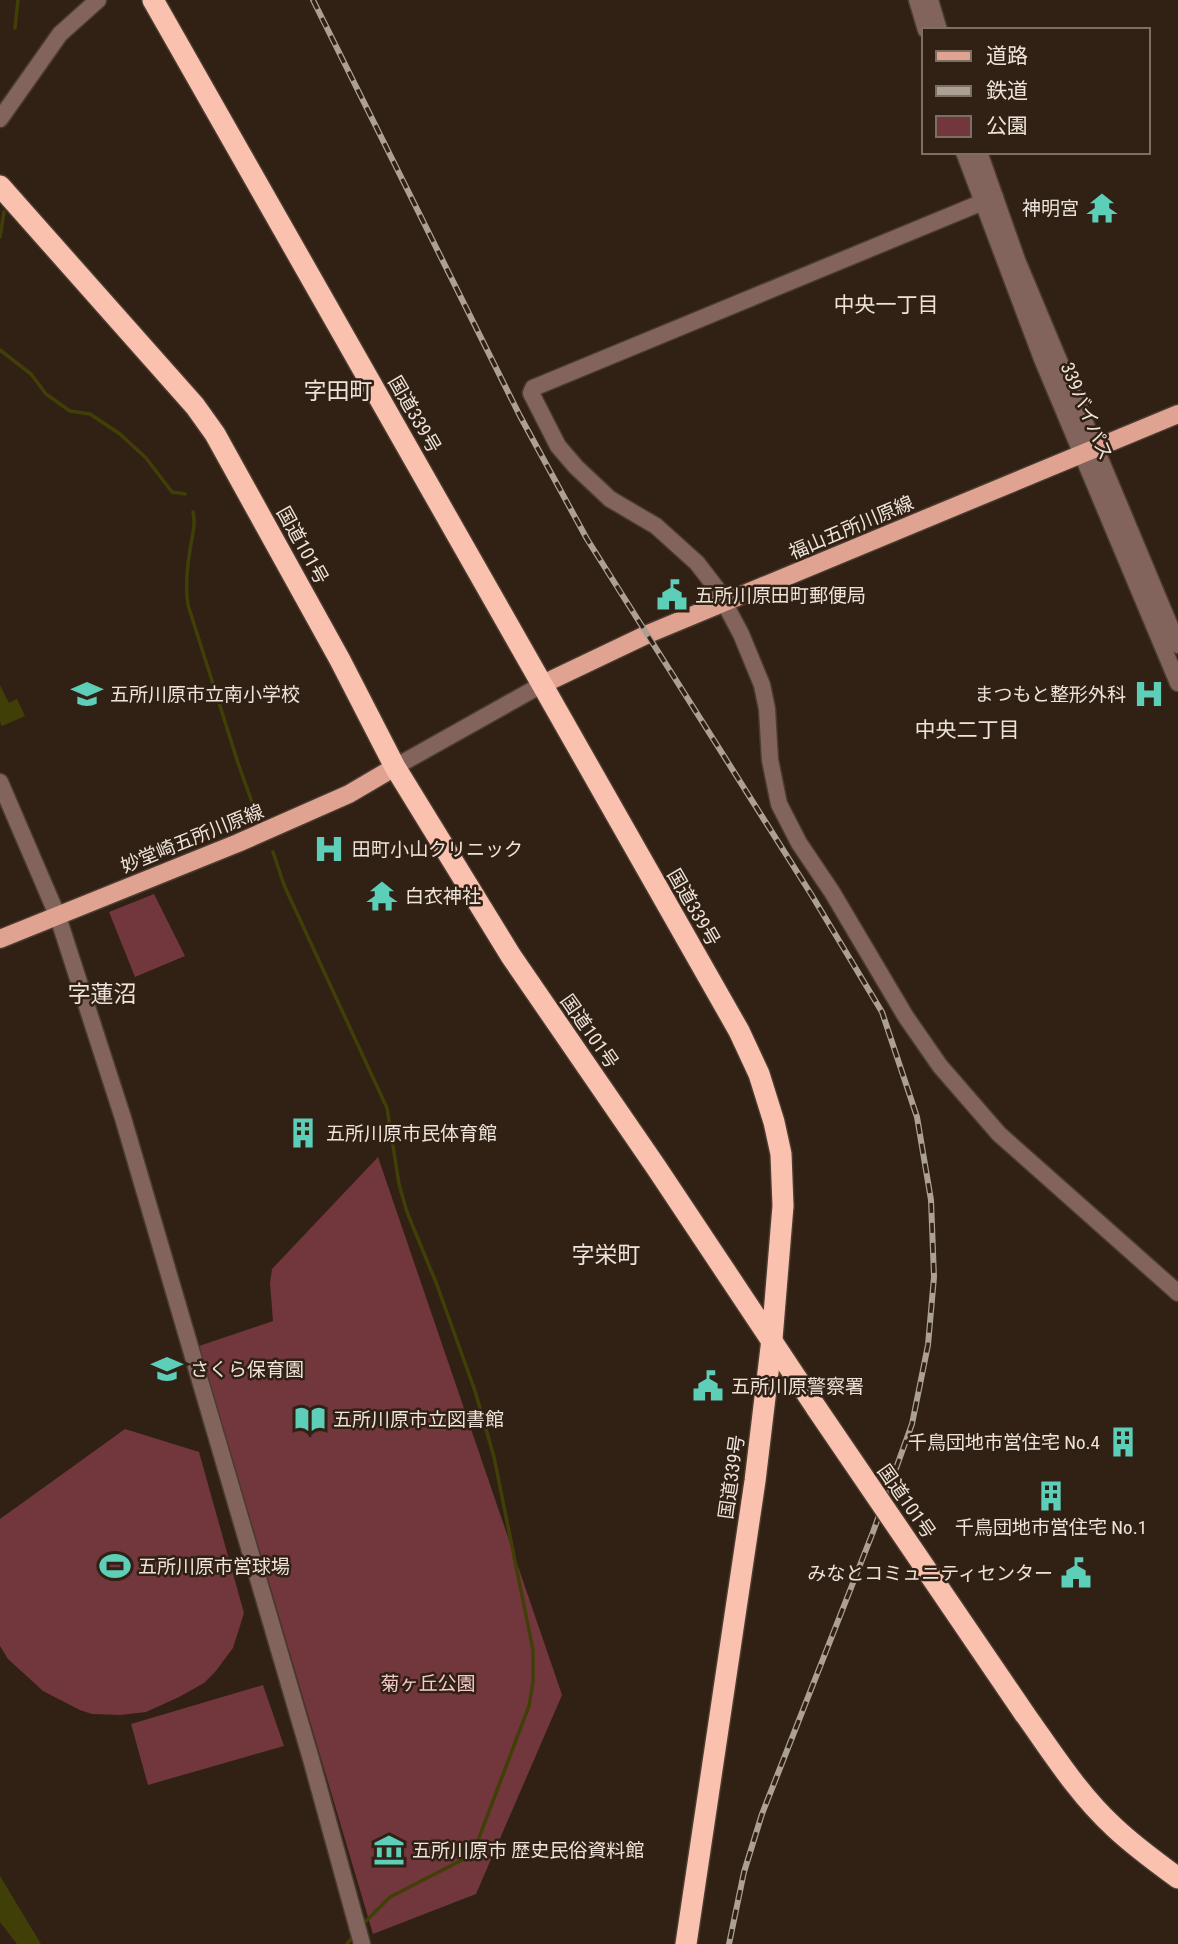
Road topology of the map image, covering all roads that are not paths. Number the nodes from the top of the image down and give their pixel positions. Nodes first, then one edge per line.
1 (98, 0) edge
2 (153, 0) edge
3 (918, 0) edge
4 (930, 0) edge
5 (925, 28) edge
6 (938, 28) edge
7 (0, 119) edge
8 (965, 154) edge
9 (979, 154) edge
10 (0, 186) edge
11 (989, 200) junction
12 (1178, 414) edge
13 (1090, 451) junction
14 (725, 603) junction
15 (1178, 645) edge
16 (1178, 683) edge
17 (542, 684) junction
18 (395, 767) junction
19 (0, 782) edge
20 (58, 917) junction
21 (0, 939) edge
22 (1178, 1293) edge
23 (772, 1339) junction
24 (1178, 1878) edge
25 (362, 1943) edge
26 (687, 1944) edge

1 - 7 street
2 - 17 highway, 国道339号
3 - 5 street
4 - 6 street
8 - 11 street
9 - 11 street
10 - 18 highway, 国道101号
11 - 13 street
11 - 14 street
12 - 13 main road, 福山五所川原線
13 - 14 main road, 福山五所川原線
13 - 15 street
13 - 16 street, 339バイパス
14 - 17 main road, 福山五所川原線
14 - 22 street
17 - 18 street
17 - 23 highway, 国道339号
18 - 20 main road, 妙堂崎五所川原線
18 - 23 highway, 国道101号
19 - 20 street
20 - 21 main road, 妙堂崎五所川原線
20 - 25 street
23 - 24 highway, 国道101号, bridge
23 - 26 highway, 国道339号

